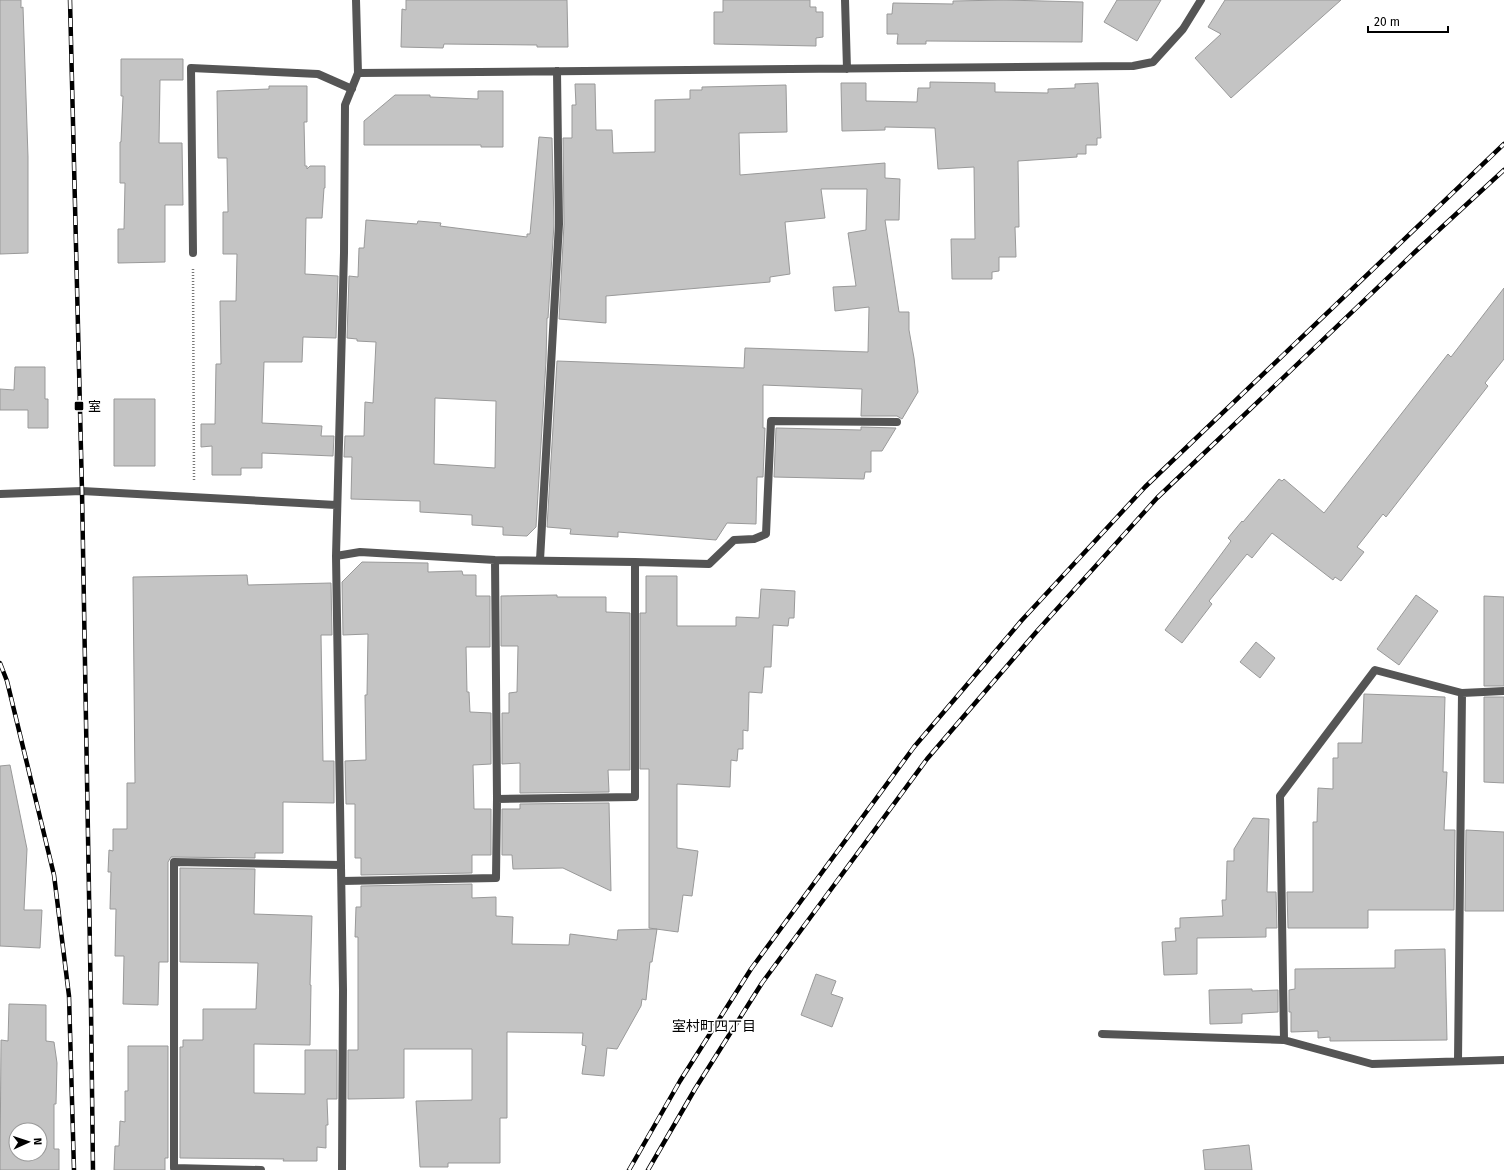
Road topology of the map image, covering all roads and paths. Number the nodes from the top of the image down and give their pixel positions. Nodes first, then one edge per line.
1 (356, 0) edge
2 (845, 0) edge
3 (1201, 0) edge
4 (846, 69) junction
5 (557, 71) junction
6 (358, 73) junction
7 (352, 89) junction
8 (193, 253) joint
9 (897, 422) dead end
10 (0, 494) edge
11 (194, 497) junction
12 (336, 505) junction
13 (336, 556) junction
14 (495, 560) junction
15 (540, 560) junction
16 (635, 562) junction
17 (1504, 692) edge
18 (1462, 693) junction
19 (497, 799) junction
20 (341, 865) junction
21 (342, 881) junction
22 (1102, 1034) dead end
23 (1284, 1040) junction
24 (1504, 1060) edge
25 (1458, 1062) junction
26 (261, 1170) edge
27 (342, 1170) edge

1 - 6 street
2 - 4 street
3 - 4 street
4 - 5 street
5 - 6 street
5 - 15 street
6 - 7 street
7 - 8 street
7 - 12 street
8 - 11 path
9 - 16 street
10 - 11 street
11 - 12 street
12 - 13 street
13 - 14 street
13 - 20 street
14 - 15 street
14 - 19 street
15 - 16 street
16 - 19 street
17 - 18 street
18 - 23 street
18 - 25 street
19 - 21 street
20 - 21 street
20 - 26 street
21 - 27 street
22 - 23 street
23 - 25 street
24 - 25 street

